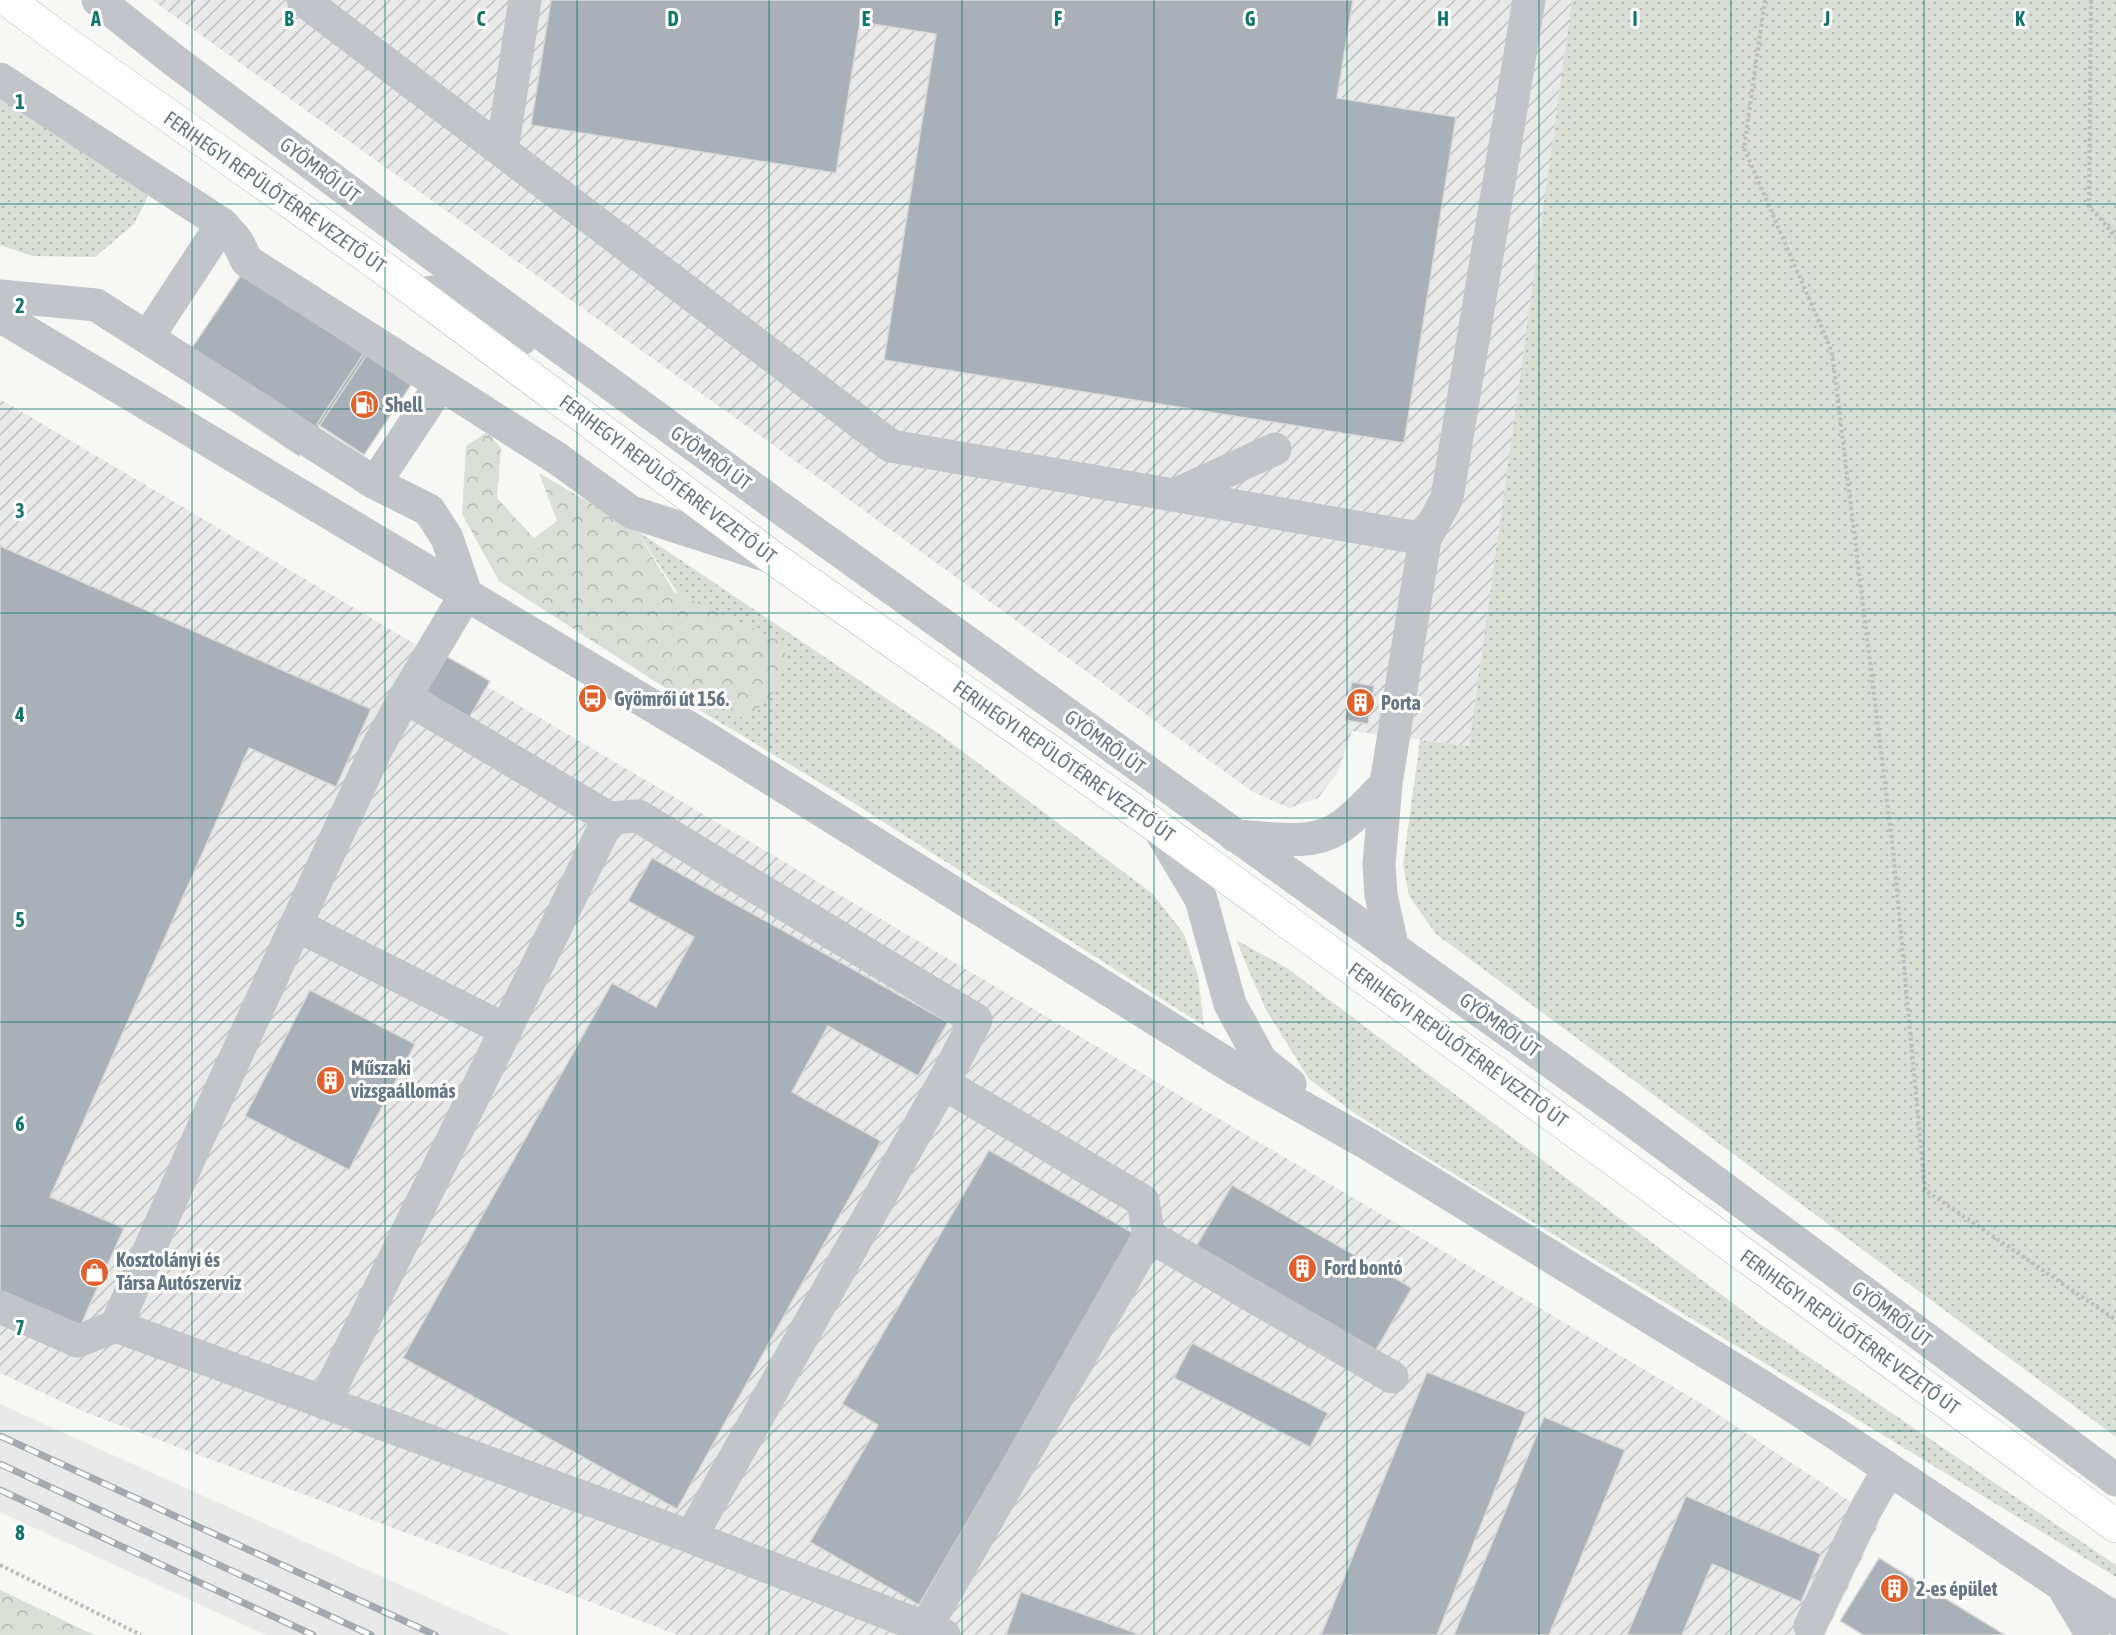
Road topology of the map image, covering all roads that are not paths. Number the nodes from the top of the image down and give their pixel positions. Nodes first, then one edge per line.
1 (8, 0) edge
2 (98, 0) edge
3 (303, 0) edge
4 (525, 0) edge
5 (1529, 0) edge
6 (0, 79) edge
7 (502, 151) junction
8 (222, 224) junction
9 (382, 267) junction
10 (0, 296) edge
11 (0, 316) edge
12 (148, 337) junction
13 (440, 385) junction
14 (626, 395) junction
15 (1275, 449) dead end
16 (375, 483) junction
17 (1175, 495) junction
18 (1425, 539) junction
19 (773, 558) junction
20 (466, 594) junction
21 (405, 697) junction
22 (1386, 784) junction
23 (609, 818) junction
24 (1158, 827) junction
25 (1235, 836) junction
26 (296, 925) junction
27 (1393, 949) junction
28 (506, 1030) junction
29 (943, 1083) junction
30 (1368, 1144) junction
31 (1149, 1236) junction
32 (0, 1307) edge
33 (116, 1326) junction
34 (1392, 1377) dead end
35 (324, 1403) junction
36 (1889, 1469) junction
37 (2116, 1480) edge
38 (2116, 1526) edge
39 (691, 1537) junction
40 (2062, 1585) junction
41 (2116, 1619) edge
42 (1810, 1626) dead end
43 (935, 1631) edge
44 (2092, 1635) edge

1 - 9 main road, FERIHEGYI REPÜLŐTÉRRE VEZETŐ ÚT
2 - 14 street, GYÖMRŐI ÚT
3 - 7 street
4 - 7 street
5 - 18 street
6 - 8 street
7 - 17 street
8 - 12 street
8 - 13 street
9 - 14 street
9 - 19 main road, FERIHEGYI REPÜLŐTÉRRE VEZETŐ ÚT
10 - 12 street
11 - 20 street
12 - 16 street
13 - 16 street
13 - 19 street
14 - 25 street, GYÖMRŐI ÚT
15 - 17 street
16 - 20 street
17 - 18 street
18 - 22 street
19 - 24 main road, FERIHEGYI REPÜLŐTÉRRE VEZETŐ ÚT
20 - 21 street
20 - 30 street
21 - 23 street
21 - 26 street
22 - 25 street
22 - 27 street
23 - 28 street
23 - 29 street
24 - 30 street
24 - 38 main road, FERIHEGYI REPÜLŐTÉRRE VEZETŐ ÚT
25 - 27 street, GYÖMRŐI ÚT
26 - 28 street
26 - 33 street
27 - 37 street, GYÖMRŐI ÚT
28 - 35 street
29 - 31 street
29 - 39 street
30 - 36 street
31 - 34 street
31 - 43 street
32 - 33 street
33 - 35 street
35 - 39 street
36 - 40 street
36 - 42 street
39 - 43 street
40 - 41 street
40 - 44 street

